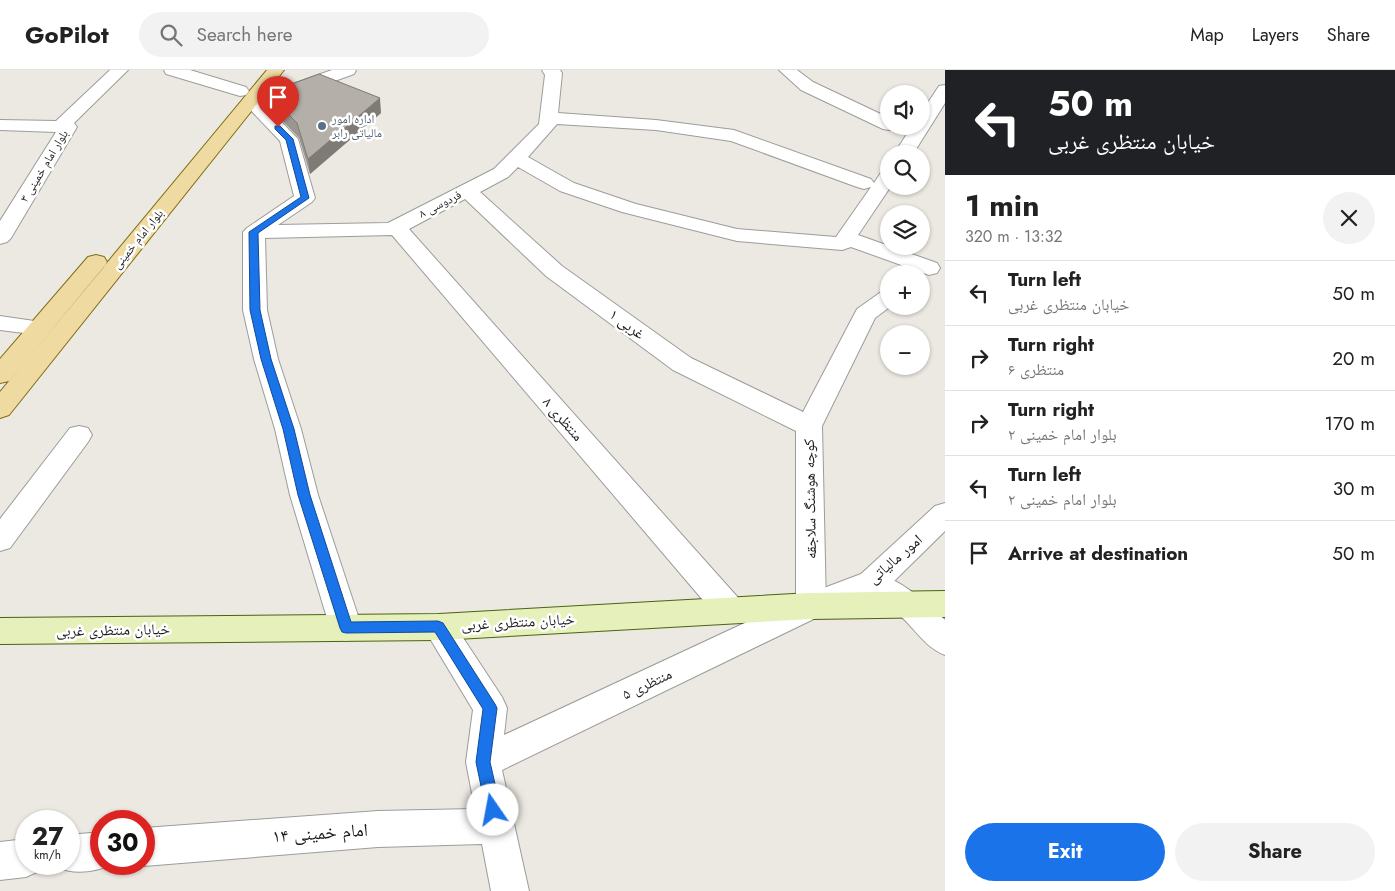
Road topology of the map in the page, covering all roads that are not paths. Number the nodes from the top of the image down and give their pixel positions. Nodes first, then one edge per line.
1 (120, 70) edge
2 (172, 70) edge
3 (258, 70) edge
4 (276, 70) edge
5 (348, 70) edge
6 (550, 70) edge
7 (787, 70) edge
8 (945, 90) edge
9 (259, 98) junction
10 (549, 118) junction
11 (880, 121) edge
12 (0, 124) edge
13 (60, 126) junction
14 (910, 135) edge
15 (915, 137) junction
16 (909, 145) edge
17 (516, 158) junction
18 (864, 183) dead end
19 (880, 188) edge
20 (467, 190) junction
21 (396, 227) junction
22 (254, 232) junction
23 (0, 238) edge
24 (842, 244) dead end
25 (932, 267) edge
26 (880, 303) edge
27 (0, 323) edge
28 (40, 328) junction
29 (0, 375) edge
30 (0, 409) edge
31 (809, 426) junction
32 (79, 435) dead end
33 (945, 514) edge
34 (0, 540) edge
35 (872, 583) junction
36 (907, 603) junction
37 (945, 604) edge
38 (811, 606) junction
39 (730, 610) junction
40 (438, 627) junction
41 (346, 628) junction
42 (0, 631) edge
43 (945, 641) edge
44 (483, 762) junction
45 (497, 826) junction
46 (155, 846) edge
47 (15, 859) edge
48 (0, 861) edge
49 (510, 891) edge

1 - 13 street
2 - 9 street
3 - 9 main road, بلوار امام خمینی
4 - 9 main road, بلوار امام خمینی
5 - 9 street
6 - 10 street, فردوسی ۸
7 - 11 street
8 - 15 street
9 - 22 street
9 - 28 main road, بلوار امام خمینی
9 - 30 main road, بلوار امام خمینی
10 - 17 street, فردوسی ۸
10 - 18 street
12 - 13 street, بلوار امام خمینی ۳
13 - 23 street, بلوار امام خمینی ۳
14 - 15 street
15 - 16 street
17 - 20 street, فردوسی ۸
17 - 24 street
19 - 25 street
20 - 21 street, فردوسی ۸
20 - 31 street, غربی ۱
21 - 22 street, فردوسی ۸
21 - 39 street, منتظری ۸
22 - 41 street
26 - 31 street, کوچه هوشنگ سلاجقه
27 - 28 street
28 - 29 main road, بلوار امام خمینی
31 - 38 street, کوچه هوشنگ سلاجقه
32 - 34 street
33 - 35 street, امور مالیاتی
35 - 36 street
35 - 38 street, امور مالیاتی
36 - 37 main road, خیابان منتظری غربی
36 - 38 main road, خیابان منتظری غربی
36 - 43 street
38 - 39 main road, خیابان منتظری غربی
38 - 44 street, منتظری ۵
39 - 40 main road, خیابان منتظری غربی
40 - 41 main road, خیابان منتظری غربی
40 - 44 street
41 - 42 main road, خیابان منتظری غربی
44 - 45 street
45 - 46 street, امام خمینی ۱۴
45 - 49 street
47 - 48 street

